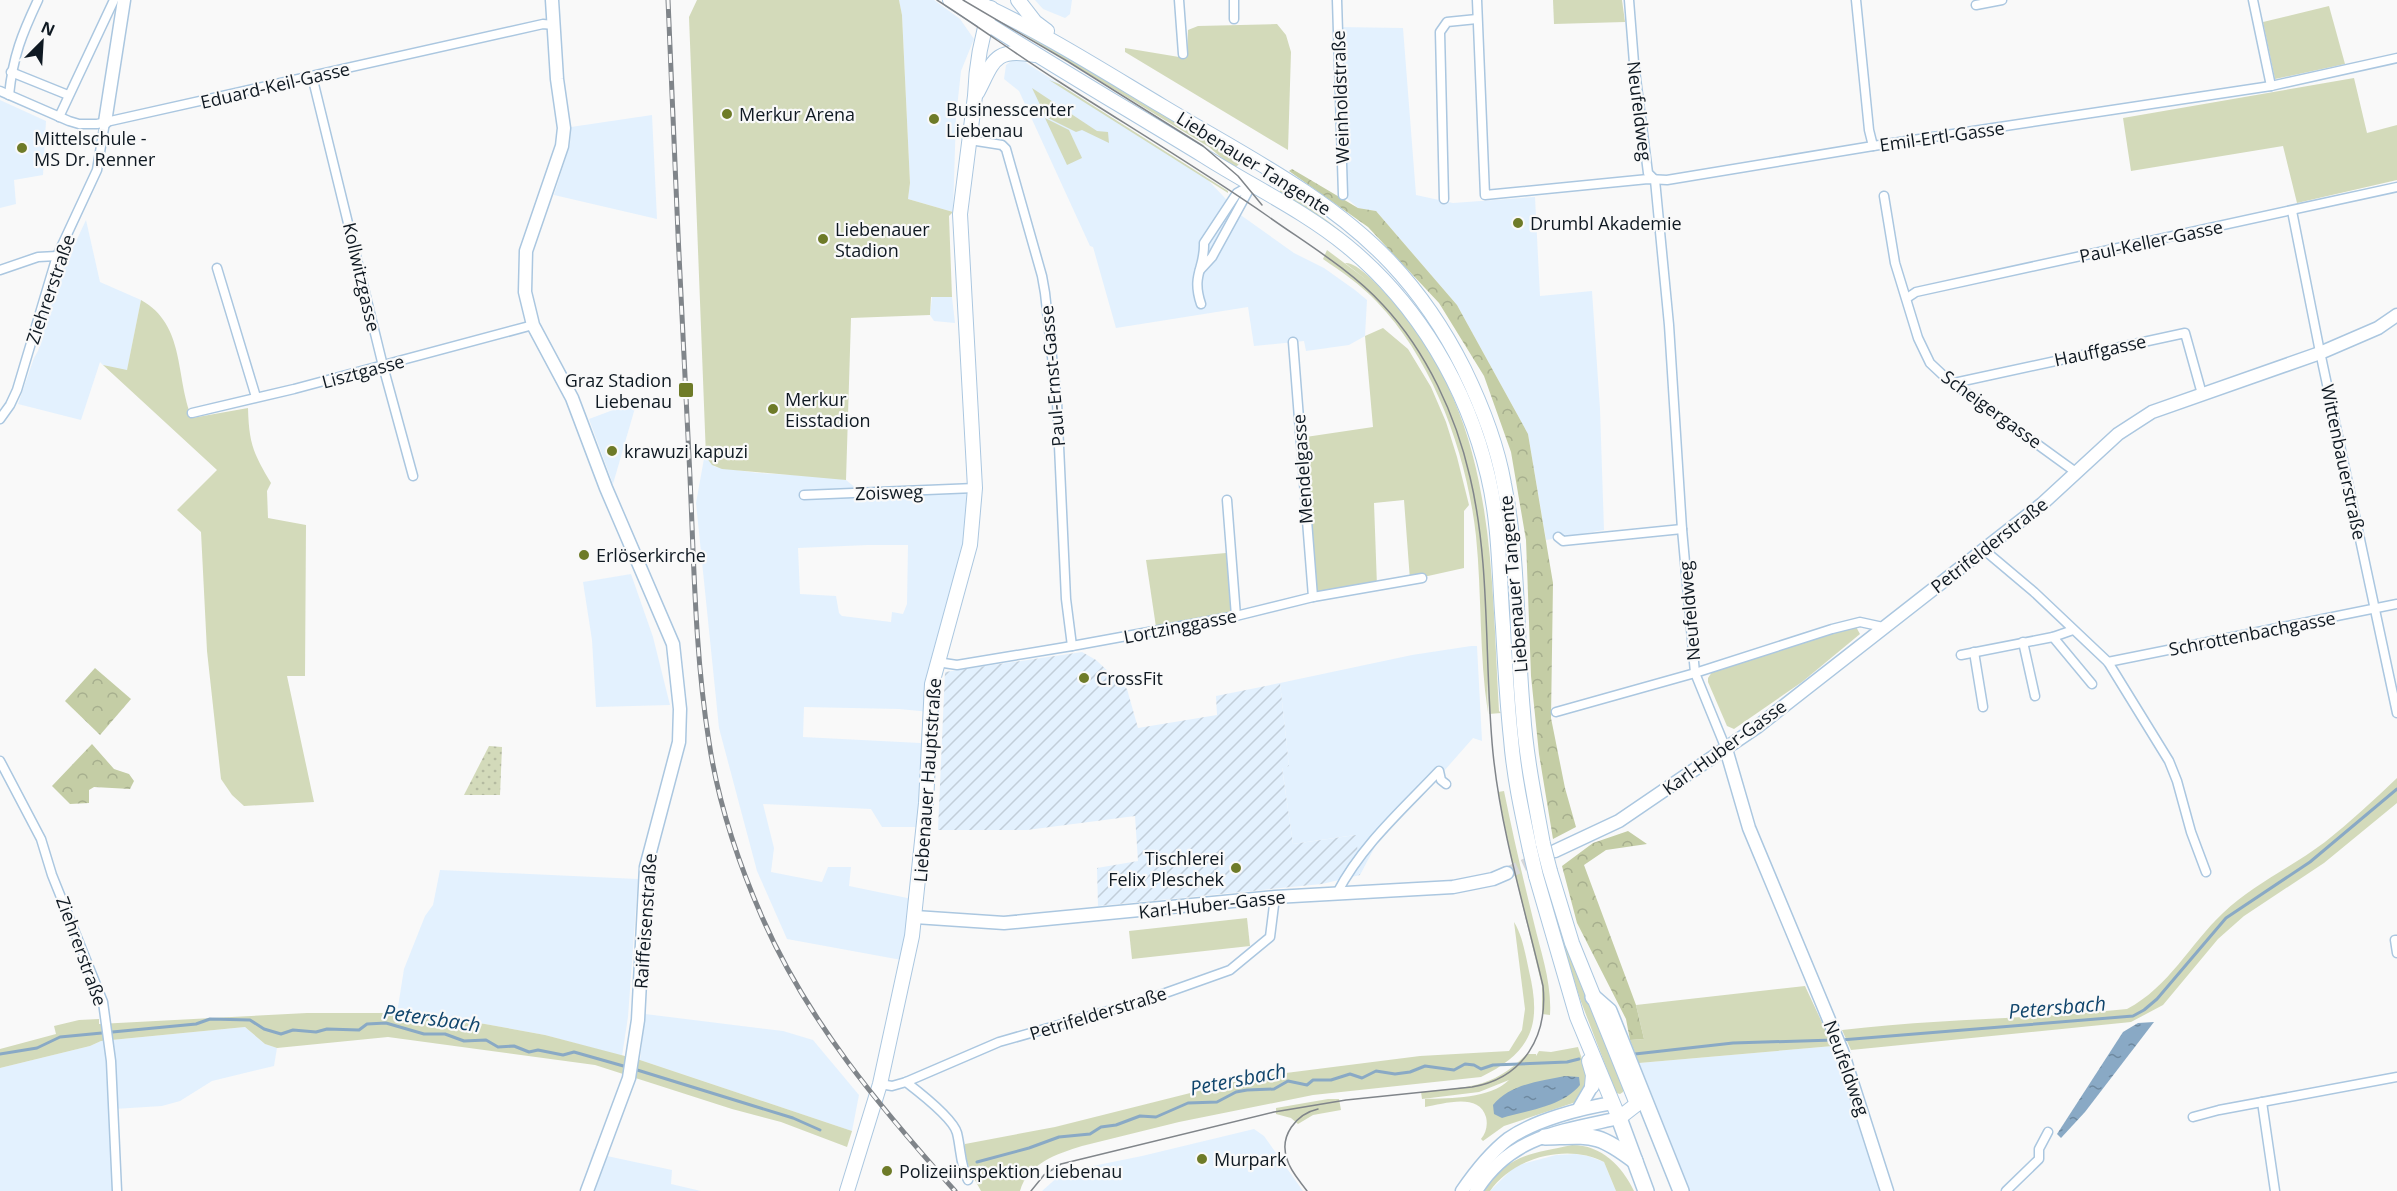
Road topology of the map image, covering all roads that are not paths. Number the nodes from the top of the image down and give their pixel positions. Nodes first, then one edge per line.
1 (38, 0) edge
2 (114, 0) edge
3 (124, 0) edge
4 (552, 0) edge
5 (950, 0) edge
6 (972, 0) edge
7 (1018, 0) edge
8 (1179, 0) edge
9 (1234, 0) edge
10 (1337, 0) edge
11 (1477, 0) edge
12 (1629, 0) edge
13 (1856, 0) edge
14 (2002, 0) edge
15 (2253, 0) edge
16 (992, 4) edge
17 (1976, 5) dead end
18 (1234, 19) dead end
19 (1477, 19) junction
20 (986, 23) junction
21 (553, 25) junction
22 (1072, 51) junction
23 (1182, 54) dead end
24 (1042, 57) junction
25 (2397, 58) edge
26 (11, 72) junction
27 (312, 76) junction
28 (2271, 86) junction
29 (0, 92) edge
30 (9, 94) junction
31 (68, 95) junction
32 (975, 96) junction
33 (59, 117) junction
34 (105, 122) junction
35 (970, 140) junction
36 (1873, 146) junction
37 (1263, 166) junction
38 (1655, 180) junction
39 (1253, 184) junction
40 (2397, 187) edge
41 (1343, 195) dead end
42 (1884, 196) dead end
43 (1444, 199) dead end
44 (2292, 211) junction
45 (57, 256) junction
46 (218, 268) dead end
47 (0, 270) edge
48 (1907, 298) junction
49 (1201, 304) dead end
50 (2397, 315) edge
51 (533, 325) junction
52 (1293, 342) dead end
53 (2320, 353) junction
54 (383, 366) junction
55 (1954, 383) junction
56 (2202, 394) junction
57 (256, 397) junction
58 (192, 413) dead end
59 (0, 419) edge
60 (2077, 473) junction
61 (413, 476) dead end
62 (975, 488) junction
63 (804, 495) dead end
64 (1227, 500) dead end
65 (1682, 529) junction
66 (1558, 537) dead end
67 (1983, 549) junction
68 (1422, 578) dead end
69 (1313, 597) junction
70 (2397, 604) edge
71 (2375, 609) junction
72 (1236, 616) junction
73 (1883, 627) junction
74 (2073, 630) junction
75 (2053, 637) junction
76 (2023, 642) junction
77 (1072, 646) junction
78 (1974, 652) junction
79 (1961, 655) dead end
80 (937, 662) junction
81 (2108, 662) junction
82 (1695, 672) junction
83 (2092, 684) dead end
84 (2035, 696) dead end
85 (1983, 707) dead end
86 (1556, 712) dead end
87 (2397, 713) edge
88 (1726, 749) junction
89 (0, 761) edge
90 (1446, 784) dead end
91 (1549, 847) junction
92 (2206, 872) dead end
93 (1507, 873) tunnel mouth
94 (1337, 894) junction
95 (1275, 897) junction
96 (915, 917) junction
97 (2397, 940) edge
98 (2397, 953) edge
99 (1593, 997) junction
100 (1584, 1036) junction
101 (2397, 1077) edge
102 (906, 1082) junction
103 (880, 1084) junction
104 (1592, 1086) joint
105 (2262, 1102) junction
106 (1637, 1104) junction
107 (1578, 1110) junction
108 (1616, 1110) junction
109 (2193, 1117) dead end
110 (2048, 1132) dead end
111 (1545, 1137) junction
112 (1635, 1161) junction
113 (968, 1180) dead end
114 (117, 1191) edge
115 (587, 1191) edge
116 (847, 1191) edge
117 (1462, 1191) edge
118 (1476, 1191) edge
119 (1646, 1191) edge
120 (1670, 1191) edge
121 (1681, 1191) edge
122 (1887, 1191) edge
123 (2006, 1191) edge
124 (2275, 1191) edge

1 - 26 street
2 - 31 street
3 - 34 main road
4 - 21 main road, Raiffeisenstraße
5 - 20 main road, Liebenauer Tangente
6 - 16 main road, Liebenauer Tangente
7 - 22 main road
8 - 23 street
9 - 18 street
10 - 41 street, Weinholdstraße
11 - 19 street
12 - 38 street, Neufeldweg
13 - 36 street
14 - 17 street
15 - 28 street
16 - 20 main road, Liebenauer Hauptstraße
16 - 22 main road, Liebenauer Tangente
19 - 38 street, Emil-Ertl-Gasse
19 - 43 street
20 - 24 main road, Liebenauer Tangente
20 - 32 main road, Liebenauer Hauptstraße
21 - 27 street, Eduard-Keil-Gasse
21 - 51 main road, Raiffeisenstraße
22 - 37 main road, Liebenauer Tangente
24 - 32 main road
24 - 39 main road, Liebenauer Tangente
25 - 28 street, Emil-Ertl-Gasse
26 - 30 street
26 - 31 street
27 - 34 street, Eduard-Keil-Gasse
27 - 54 street, Kollwitzgasse
28 - 36 street, Emil-Ertl-Gasse
29 - 30 street, Eduard-Keil-Gasse
30 - 33 street, Eduard-Keil-Gasse
31 - 33 street
32 - 35 main road, Liebenauer Hauptstraße
33 - 34 street, Eduard-Keil-Gasse
34 - 45 street, Ziehrerstraße
35 - 62 main road, Liebenauer Hauptstraße
35 - 77 street, Paul-Ernst-Gasse
36 - 38 street, Emil-Ertl-Gasse
37 - 39 main road
37 - 91 main road, Liebenauer Tangente
38 - 65 street, Neufeldweg
39 - 49 street
39 - 100 main road, Liebenauer Tangente, bridge
40 - 44 street, Paul-Keller-Gasse
42 - 48 street, Scheigergasse
44 - 48 street, Paul-Keller-Gasse
44 - 53 street, Wittenbauerstraße
45 - 47 street
45 - 59 street, Ziehrerstraße
46 - 57 street
48 - 55 street, Scheigergasse
50 - 53 main road, Petrifelderstraße
51 - 54 street, Lisztgasse
51 - 115 main road, Raiffeisenstraße
52 - 69 street, Mendelgasse
53 - 56 main road, Petrifelderstraße
53 - 71 street, Wittenbauerstraße
54 - 57 street, Lisztgasse
54 - 61 street, Kollwitzgasse
55 - 56 street, Hauffgasse
55 - 60 street, Scheigergasse
56 - 60 main road, Petrifelderstraße
57 - 58 street, Lisztgasse
60 - 67 main road, Petrifelderstraße
62 - 63 street, Zoisweg
62 - 80 main road, Liebenauer Hauptstraße
64 - 72 street
65 - 66 street
65 - 82 street, Neufeldweg
67 - 73 main road, Petrifelderstraße
67 - 74 street
68 - 69 street, Lortzinggasse
69 - 72 street, Lortzinggasse
70 - 71 street, Schrottenbachgasse
71 - 81 street, Schrottenbachgasse
71 - 87 street, Wittenbauerstraße
72 - 77 street, Lortzinggasse
73 - 82 street
73 - 88 main road, Karl-Huber-Gasse
74 - 75 street
74 - 81 street
75 - 76 street
75 - 83 street
76 - 78 street
76 - 84 street
77 - 80 street, Lortzinggasse
78 - 79 street
78 - 85 street
80 - 96 main road, Liebenauer Hauptstraße
81 - 92 street
82 - 86 street
82 - 88 street, Neufeldweg
88 - 91 main road, Karl-Huber-Gasse
88 - 122 main road, Neufeldweg
89 - 114 street, Ziehrerstraße
90 - 94 street
91 - 99 main road, Liebenauer Tangente, bridge
93 - 94 main road, Karl-Huber-Gasse
94 - 95 main road, Karl-Huber-Gasse
95 - 96 main road, Karl-Huber-Gasse
95 - 102 street, Petrifelderstraße
96 - 103 main road, Liebenauer Hauptstraße
97 - 98 street
99 - 106 main road, Liebenauer Tangente
99 - 121 highway
100 - 104 main road
100 - 108 main road, Liebenauer Tangente
101 - 105 street
102 - 103 street, Petrifelderstraße
102 - 113 street
103 - 116 main road, Liebenauer Hauptstraße
104 - 107 main road
105 - 109 street
105 - 124 street
106 - 108 main road
106 - 120 highway
107 - 108 main road
107 - 117 main road
108 - 111 main road
108 - 112 highway
110 - 123 street
111 - 112 highway
111 - 118 main road
112 - 119 highway

